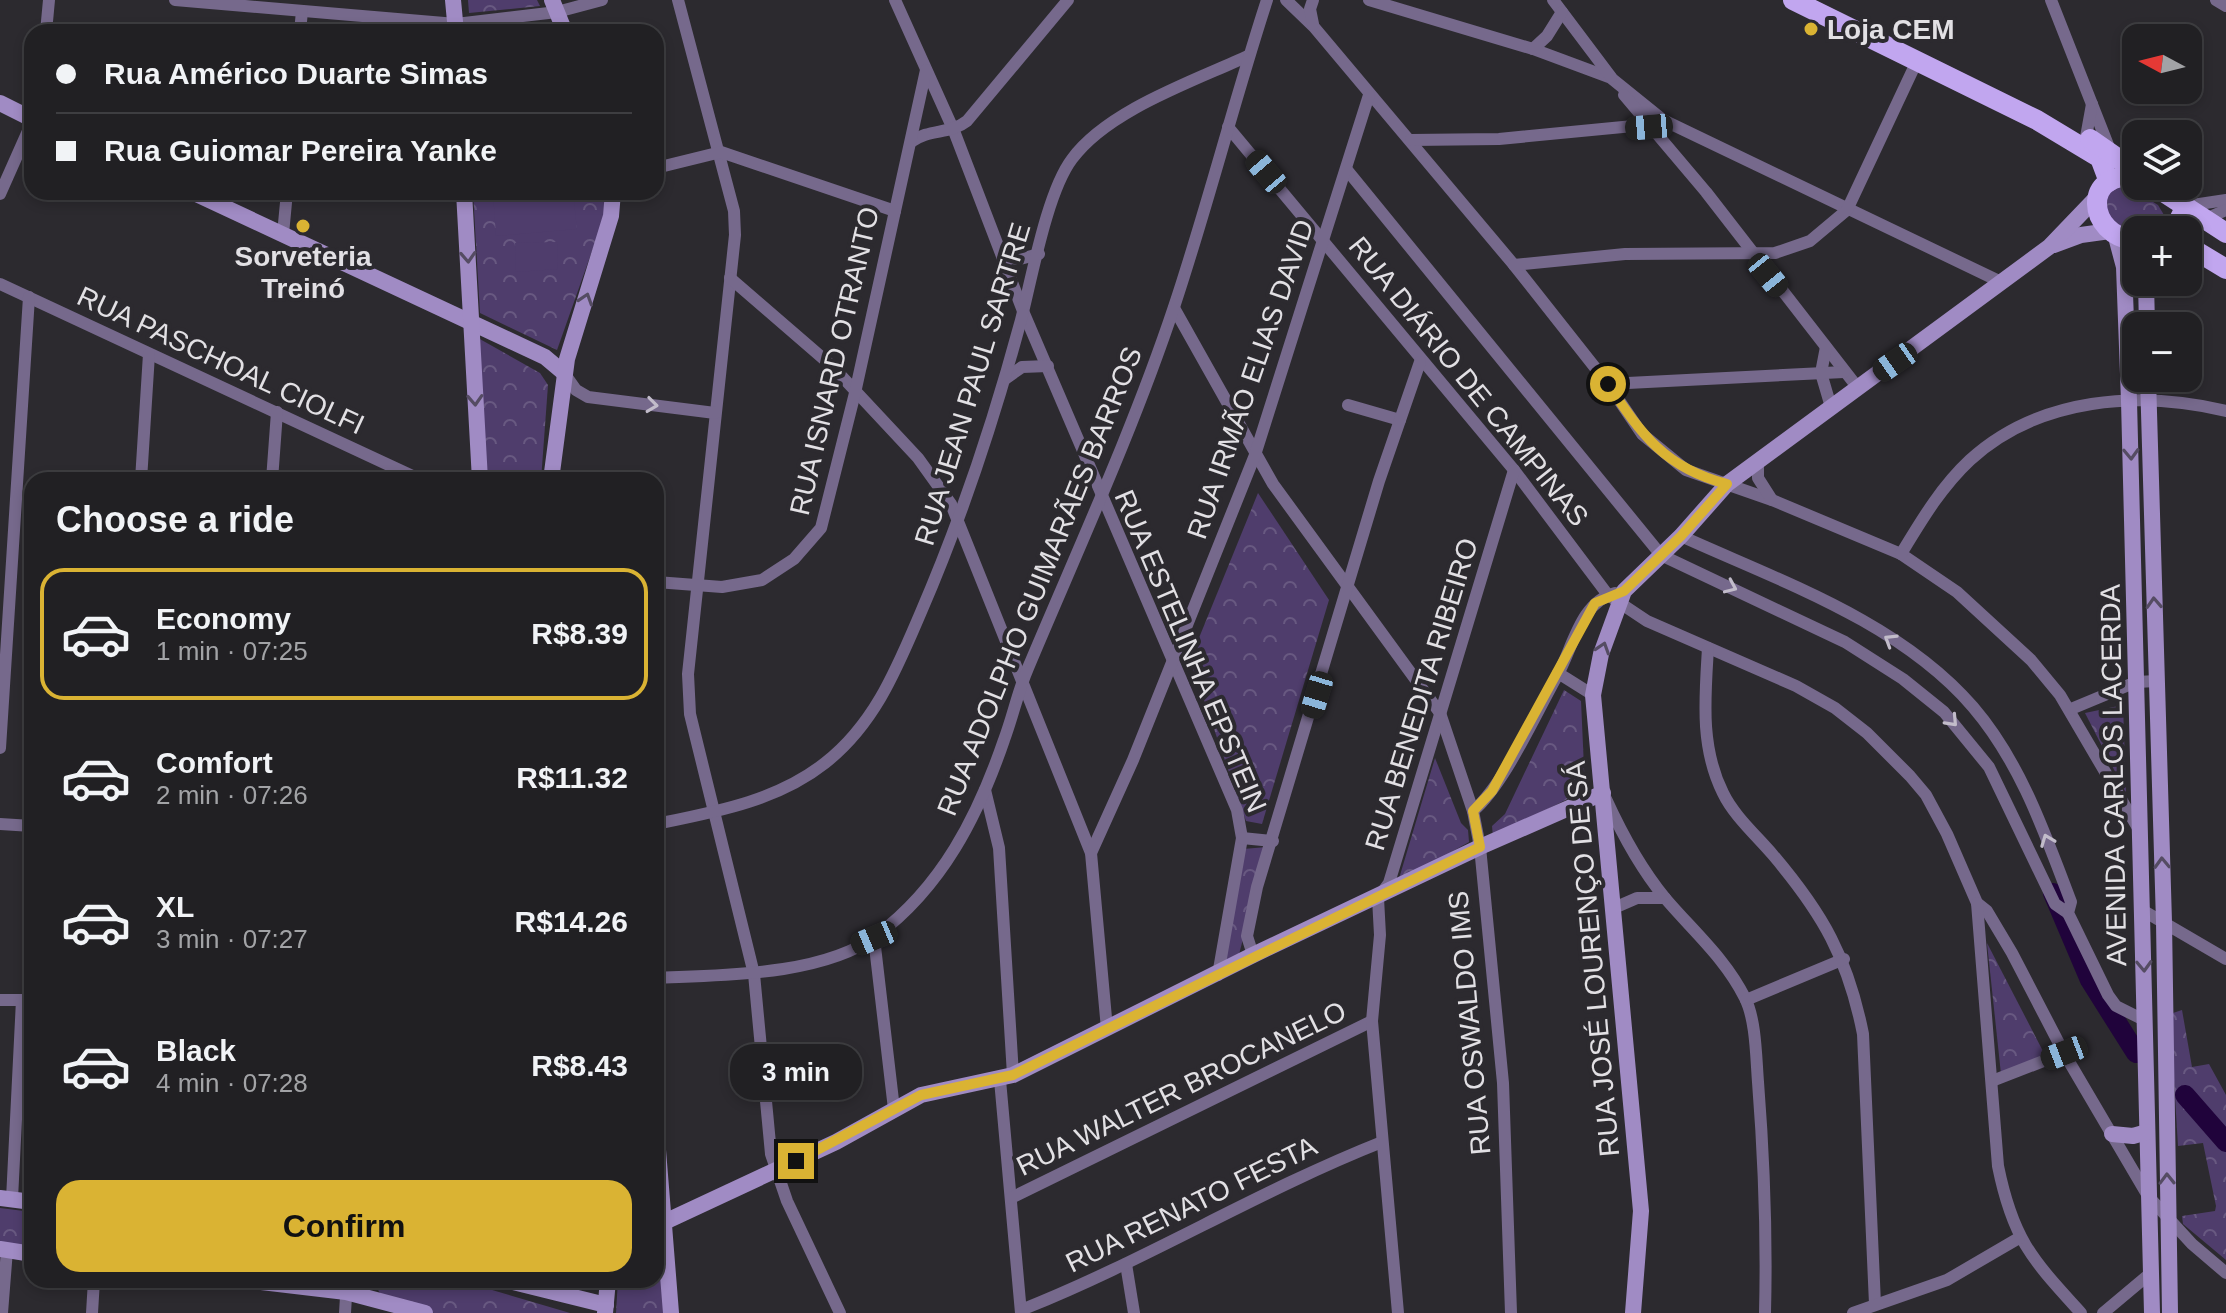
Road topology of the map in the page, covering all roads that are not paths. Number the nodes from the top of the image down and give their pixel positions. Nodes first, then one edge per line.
1 (49, 0) edge
2 (175, 0) edge
3 (453, 0) edge
4 (602, 0) edge
5 (678, 0) edge
6 (895, 0) edge
7 (1068, 0) edge
8 (1267, 0) edge
9 (1286, 0) edge
10 (1313, 0) edge
11 (1369, 0) edge
12 (1553, 0) edge
13 (1793, 0) edge
14 (2051, 0) edge
15 (2216, 0) edge
16 (272, 3) edge
17 (555, 6) edge
18 (2226, 6) edge
19 (302, 11) junction
20 (1562, 12) junction
21 (47, 24) edge
22 (301, 24) edge
23 (420, 24) edge
24 (456, 24) edge
25 (474, 24) edge
26 (1314, 27) junction
27 (1533, 49) junction
28 (1248, 56) junction
29 (1917, 61) junction
30 (926, 70) junction
31 (1611, 78) junction
32 (1369, 95) junction
33 (0, 103) edge
34 (2092, 104) junction
35 (24, 116) edge
36 (1663, 120) junction
37 (2037, 120) junction
38 (1228, 127) junction
39 (1649, 127) junction
40 (954, 131) junction
41 (2086, 137) junction
42 (24, 138) edge
43 (1411, 140) junction
44 (911, 142) junction
45 (2111, 151) junction
46 (721, 152) junction
47 (2122, 160) edge
48 (664, 166) edge
49 (1347, 170) junction
50 (2122, 178) edge
51 (2102, 190) junction
52 (0, 194) edge
53 (209, 200) edge
54 (286, 200) edge
55 (464, 200) edge
56 (612, 200) edge
57 (2176, 200) edge
58 (2226, 200) edge
59 (2186, 206) junction
60 (1847, 210) junction
61 (895, 211) junction
62 (2226, 211) edge
63 (2181, 216) edge
64 (2205, 220) junction
65 (2202, 221) edge
66 (2226, 232) edge
67 (283, 234) junction
68 (2121, 236) edge
69 (1324, 240) junction
70 (2049, 247) junction
71 (1748, 251) junction
72 (1039, 254) junction
73 (2202, 254) edge
74 (1002, 257) junction
75 (1514, 265) junction
76 (2226, 269) edge
77 (730, 278) junction
78 (2001, 282) junction
79 (0, 284) edge
80 (29, 297) junction
81 (1174, 308) junction
82 (1023, 311) junction
83 (471, 322) junction
84 (1826, 347) junction
85 (149, 354) junction
86 (1420, 362) junction
87 (1048, 366) junction
88 (1844, 372) junction
89 (564, 373) junction
90 (1821, 373) junction
91 (1005, 379) junction
92 (1608, 384) junction
93 (1858, 388) junction
94 (2149, 392) edge
95 (855, 393) junction
96 (588, 397) junction
97 (2129, 401) junction
98 (2149, 401) junction
99 (1348, 405) dead end
100 (1831, 407) junction
101 (2226, 411) edge
102 (277, 412) junction
103 (715, 413) junction
104 (558, 418) junction
105 (1400, 420) junction
106 (1255, 455) junction
107 (1758, 461) junction
108 (1514, 470) junction
109 (142, 472) edge
110 (273, 472) edge
111 (395, 472) edge
112 (480, 472) edge
113 (552, 472) edge
114 (1727, 484) junction
115 (1101, 496) junction
116 (1772, 500) junction
117 (959, 525) junction
118 (1681, 536) junction
119 (1901, 554) junction
120 (1661, 555) junction
121 (664, 583) edge
122 (698, 586) junction
123 (1349, 586) junction
124 (1617, 596) junction
125 (1708, 648) junction
126 (1172, 663) junction
127 (1558, 673) junction
128 (2157, 681) junction
129 (1022, 682) junction
130 (2136, 682) junction
131 (1593, 695) junction
132 (2071, 709) junction
133 (1440, 713) junction
134 (0, 748) edge
135 (985, 790) junction
136 (1603, 793) junction
137 (1473, 811) junction
138 (714, 812) junction
139 (664, 822) edge
140 (0, 824) edge
141 (24, 826) edge
142 (2138, 828) junction
143 (1242, 838) junction
144 (1273, 841) junction
145 (1480, 847) junction
146 (1091, 853) junction
147 (1378, 898) junction
148 (1665, 898) junction
149 (1977, 903) junction
150 (1614, 908) junction
151 (2142, 910) junction
152 (2068, 913) junction
153 (2164, 922) junction
154 (874, 938) junction
155 (1253, 955) junction
156 (1844, 959) junction
157 (2226, 959) edge
158 (754, 974) junction
159 (1218, 975) junction
160 (664, 978) edge
161 (0, 1000) edge
162 (24, 1000) edge
163 (1746, 1000) junction
164 (1372, 1021) junction
165 (2146, 1021) junction
166 (24, 1028) edge
167 (1107, 1029) junction
168 (2064, 1053) junction
169 (1006, 1078) junction
170 (1992, 1081) junction
171 (894, 1109) junction
172 (2147, 1132) junction
173 (2112, 1134) junction
174 (1382, 1142) junction
175 (777, 1170) junction
176 (2148, 1196) junction
177 (6, 1198) edge
178 (1011, 1198) junction
179 (664, 1203) edge
180 (686, 1214) junction
181 (2168, 1217) junction
182 (664, 1223) edge
183 (2019, 1238) junction
184 (3, 1250) edge
185 (24, 1253) edge
186 (664, 1262) edge
187 (1126, 1264) junction
188 (2152, 1272) junction
189 (2226, 1273) edge
190 (94, 1288) edge
191 (347, 1288) edge
192 (353, 1288) edge
193 (533, 1288) edge
194 (607, 1288) edge
195 (1875, 1304) junction
196 (606, 1309) edge
197 (1021, 1311) edge
198 (2, 1313) edge
199 (92, 1313) edge
200 (345, 1313) edge
201 (425, 1313) edge
202 (671, 1313) edge
203 (840, 1313) edge
204 (1134, 1313) edge
205 (1398, 1313) edge
206 (1511, 1313) edge
207 (1633, 1313) edge
208 (1765, 1313) edge
209 (1853, 1313) edge
210 (2081, 1313) edge
211 (2103, 1313) edge
212 (2152, 1313) edge
213 (2170, 1313) edge

1 - 21 street
2 - 16 street
3 - 24 main road
4 - 17 street
5 - 46 street
6 - 30 street, RUA ESTELINHA EPSTEIN
7 - 40 street
8 - 28 street, RUA ADOLPHO GUIMARÃES BARROS
9 - 26 street
10 - 26 street
11 - 27 street
12 - 20 street
13 - 29 main road
14 - 34 street
15 - 18 street
16 - 19 street
17 - 25 street
19 - 22 street
19 - 23 street
20 - 27 street
20 - 31 street
26 - 32 street
27 - 31 street
28 - 38 street, RUA ADOLPHO GUIMARÃES BARROS
28 - 72 street, RUA JEAN PAUL SARTRE
29 - 37 main road
29 - 60 street
30 - 40 street, RUA ESTELINHA EPSTEIN
30 - 44 street, RUA ISNARD OTRANTO
31 - 36 street
31 - 39 street
32 - 43 street
32 - 49 street, RUA IRMÃO ELIAS DAVID
33 - 35 main road
34 - 41 street
34 - 45 street
36 - 39 street
36 - 60 street
37 - 41 main road
37 - 51 main road
38 - 69 street, RUA DIÁRIO DE CAMPINAS
38 - 81 street, RUA ADOLPHO GUIMARÃES BARROS
39 - 43 street
39 - 71 street
40 - 44 street
40 - 74 street, RUA ESTELINHA EPSTEIN
41 - 45 main road
42 - 52 street
43 - 75 street
44 - 61 street, RUA ISNARD OTRANTO
45 - 47 main road
46 - 48 street
46 - 61 street
46 - 77 street
49 - 69 street, RUA IRMÃO ELIAS DAVID
49 - 120 street
50 - 51 main road
51 - 68 main road
51 - 70 main road
53 - 67 main road
54 - 67 street
55 -> 83 main road
89 -> 56 main road
57 - 59 main road
58 - 59 street
59 - 63 main road
59 - 64 main road
60 - 71 street
60 - 78 street
61 - 95 street, RUA ISNARD OTRANTO
62 - 64 street
62 - 66 main road
64 - 65 street
64 - 66 main road
67 - 83 main road
68 - 70 main road
68 - 97 main road, AVENIDA CARLOS LACERDA
69 - 86 street, RUA DIÁRIO DE CAMPINAS
69 - 106 street, RUA IRMÃO ELIAS DAVID
70 - 78 main road
71 - 75 street
71 - 84 street
72 - 74 street
72 - 82 street, RUA JEAN PAUL SARTRE
73 - 76 main road
74 - 82 street, RUA ESTELINHA EPSTEIN
75 - 92 street
77 - 95 street
77 - 103 street
78 - 93 main road
79 - 80 street, RUA PASCHOAL CIOLFI
80 - 85 street, RUA PASCHOAL CIOLFI
80 - 134 street
81 - 106 street, RUA OSWALDO IMS
81 - 115 street, RUA ADOLPHO GUIMARÃES BARROS
82 - 87 street, RUA ESTELINHA EPSTEIN
82 - 91 street, RUA JEAN PAUL SARTRE
83 - 89 main road
83 -> 112 main road
84 - 88 street
84 - 90 street
85 - 102 street, RUA PASCHOAL CIOLFI
85 - 109 street
86 - 105 street
86 - 108 street, RUA DIÁRIO DE CAMPINAS
87 - 91 street
87 - 115 street, RUA ESTELINHA EPSTEIN
88 - 90 street
88 - 93 street
89 - 96 street
89 - 104 main road
90 - 92 street
90 - 100 street
91 - 117 street, RUA JEAN PAUL SARTRE
92 - 114 street
93 - 100 main road
94 - 98 main road, AVENIDA CARLOS LACERDA
95 - 117 street
95 - 122 street, RUA ISNARD OTRANTO
96 -> 103 street
96 - 104 street
97 - 98 street
97 - 119 street
97 -> 130 main road, AVENIDA CARLOS LACERDA
98 - 101 street
128 -> 98 main road, AVENIDA CARLOS LACERDA
99 - 105 street
100 - 107 main road
102 - 110 street
102 - 111 street, RUA PASCHOAL CIOLFI
103 - 122 street
104 - 113 main road
105 - 123 street
106 - 123 street, RUA OSWALDO IMS
106 - 126 street, RUA IRMÃO ELIAS DAVID
107 - 114 main road
107 - 116 street
108 - 124 street, RUA DIÁRIO DE CAMPINAS
108 - 133 street, RUA BENEDITA RIBEIRO
114 - 116 street
114 - 118 main road
115 - 126 street, RUA ESTELINHA EPSTEIN
115 - 129 street, RUA ADOLPHO GUIMARÃES BARROS
116 - 119 street
117 - 129 street
117 - 138 street, RUA JEAN PAUL SARTRE
118 - 120 main road
152 -> 118 street
119 - 132 street
120 - 124 main road
120 -> 152 street
121 - 122 street, RUA ISNARD OTRANTO
122 - 138 street
123 - 133 street, RUA OSWALDO IMS
123 - 144 street
124 - 125 street
124 - 127 street
131 -> 124 main road, RUA JOSÉ LOURENÇO DE SÁ
125 - 149 street
125 - 156 street
126 - 143 street, RUA ESTELINHA EPSTEIN
126 - 146 street, RUA IRMÃO ELIAS DAVID
127 - 131 street
127 - 137 street
128 - 130 street
153 -> 128 main road, AVENIDA CARLOS LACERDA
129 - 135 street, RUA ADOLPHO GUIMARÃES BARROS
129 - 146 street
130 - 132 street
130 - 142 main road, AVENIDA CARLOS LACERDA
131 - 136 main road, RUA JOSÉ LOURENÇO DE SÁ
132 - 142 street
133 - 137 street, RUA OSWALDO IMS
133 - 147 street, RUA BENEDITA RIBEIRO
135 - 154 street, RUA ADOLPHO GUIMARÃES BARROS
135 - 169 street
136 - 145 main road
136 - 148 street
136 - 150 main road, RUA JOSÉ LOURENÇO DE SÁ
137 - 145 street, RUA OSWALDO IMS
138 - 139 street, RUA JEAN PAUL SARTRE
138 - 158 street
140 - 141 street
142 - 151 main road, AVENIDA CARLOS LACERDA
143 - 144 street
143 - 159 street, RUA ESTELINHA EPSTEIN
144 - 155 street
145 - 147 main road
145 - 206 street, RUA OSWALDO IMS
146 - 167 street
147 - 155 main road
147 - 164 street, RUA BENEDITA RIBEIRO
148 - 150 street
148 - 163 street
149 - 168 street
149 - 170 street
150 - 207 main road, RUA JOSÉ LOURENÇO DE SÁ
151 - 153 street
151 -> 165 main road, AVENIDA CARLOS LACERDA
152 - 165 street
153 - 157 street
181 -> 153 main road, AVENIDA CARLOS LACERDA
154 - 158 street, RUA ADOLPHO GUIMARÃES BARROS
154 - 171 street
155 - 159 main road
156 - 163 street
156 - 195 street
158 - 160 street, RUA ADOLPHO GUIMARÃES BARROS
158 - 175 street
159 - 167 main road
161 - 162 street
163 - 208 street
164 - 174 street, RUA BENEDITA RIBEIRO
164 - 178 street, RUA WALTER BROCANELO
165 - 172 main road, AVENIDA CARLOS LACERDA
166 - 177 street
167 - 169 main road
168 - 170 street
168 - 173 street
169 - 171 main road
169 - 178 street
170 - 183 street
171 - 175 main road
172 - 173 main road
172 - 176 main road, AVENIDA CARLOS LACERDA
173 - 176 street
174 - 187 street, RUA RENATO FESTA
174 - 205 street, RUA BENEDITA RIBEIRO
175 - 180 main road
175 - 203 street
176 - 181 street
176 - 188 main road, AVENIDA CARLOS LACERDA
178 - 197 street
179 - 180 main road
180 - 182 main road
181 - 189 street
181 - 213 main road, AVENIDA CARLOS LACERDA
183 - 195 street
183 - 210 street
184 - 185 main road
184 - 198 street
186 - 202 main road
187 - 197 street, RUA RENATO FESTA
187 - 204 street
188 - 211 street
188 - 212 main road, AVENIDA CARLOS LACERDA
190 - 199 street
191 - 200 street
192 - 201 main road
193 - 196 main road
194 - 196 main road
195 - 209 street

